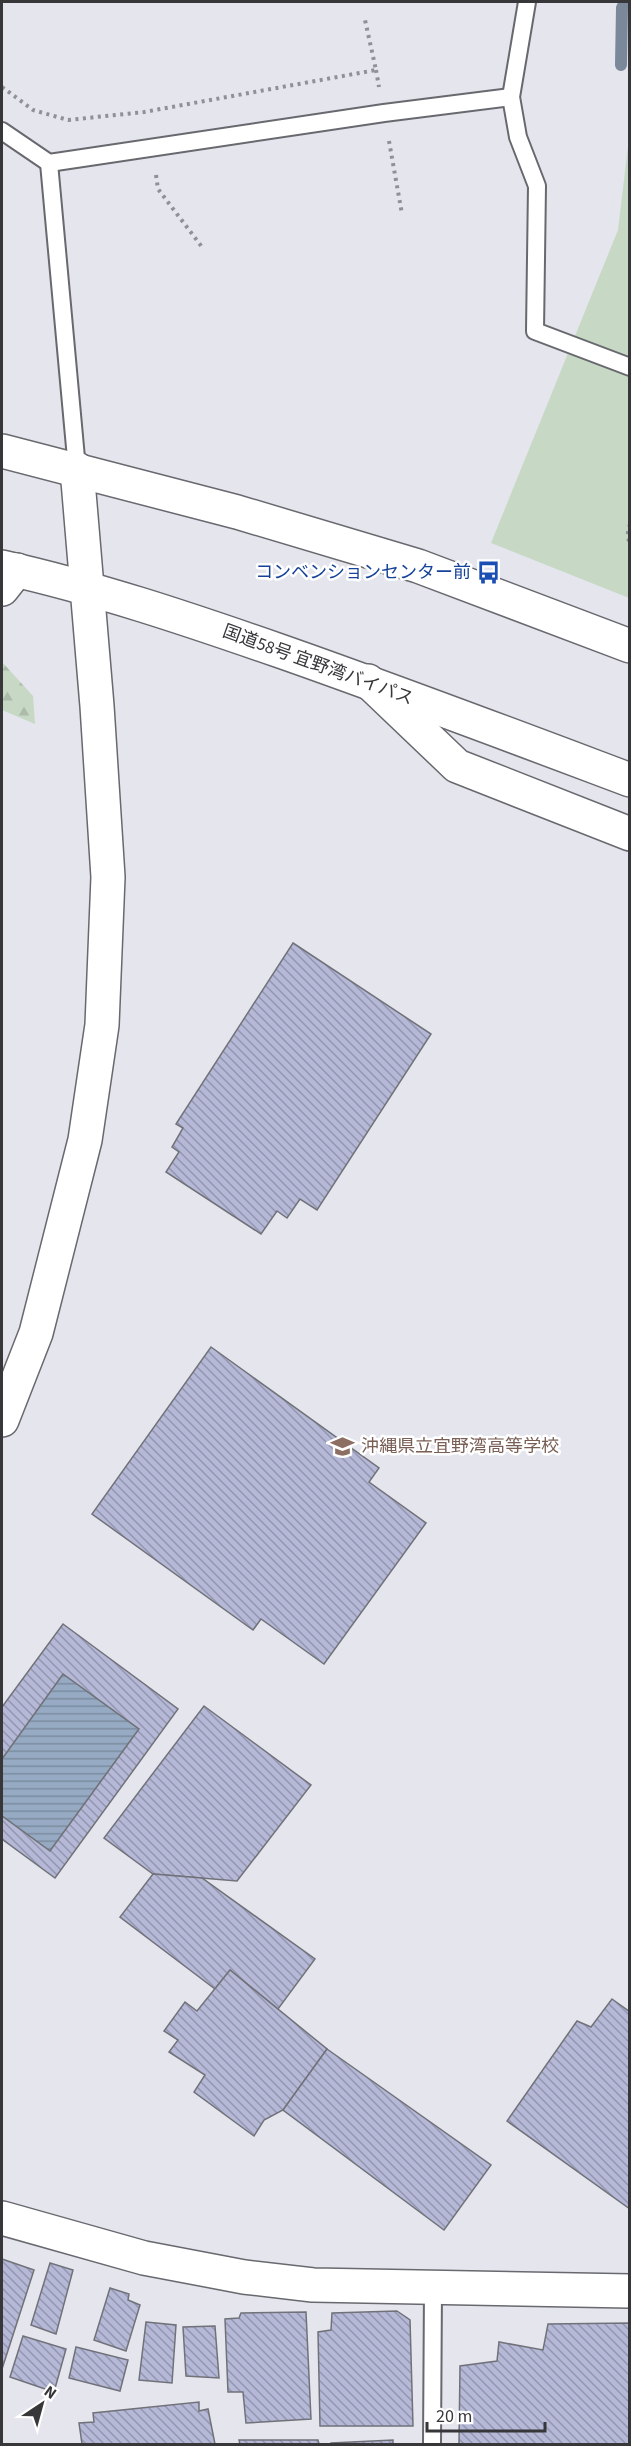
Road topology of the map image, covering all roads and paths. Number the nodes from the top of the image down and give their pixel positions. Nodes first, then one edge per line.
1 (527, 2) edge
2 (365, 20) dead end
3 (2, 87) edge
4 (512, 97) junction
5 (144, 112) junction
6 (2, 131) edge
7 (152, 149) junction
8 (49, 163) junction
9 (202, 247) dead end
10 (630, 367) edge
11 (2, 451) edge
12 (77, 469) junction
13 (630, 524) edge
14 (630, 542) edge
15 (7, 575) edge
16 (87, 588) junction
17 (630, 646) edge
18 (368, 681) junction
19 (630, 780) edge
20 (630, 834) edge
21 (2, 1420) edge
22 (2, 2218) edge
23 (433, 2288) junction
24 (630, 2291) edge
25 (432, 2445) edge

1 - 4 lane
2 - 5 path
3 - 5 path
4 - 7 lane
4 - 10 lane
5 - 7 path
6 - 8 lane
7 - 8 lane
7 - 9 path
8 - 12 lane
11 - 12 main road
12 - 16 main road
12 - 17 main road
13 - 14 path
15 - 16 main road, 国道58号 宜野湾バイパス
16 - 18 main road, 国道58号 宜野湾バイパス
16 - 21 main road
18 - 19 main road, 国道58号 宜野湾バイパス
18 - 20 main road
22 - 23 main road
23 - 24 main road
23 - 25 lane

